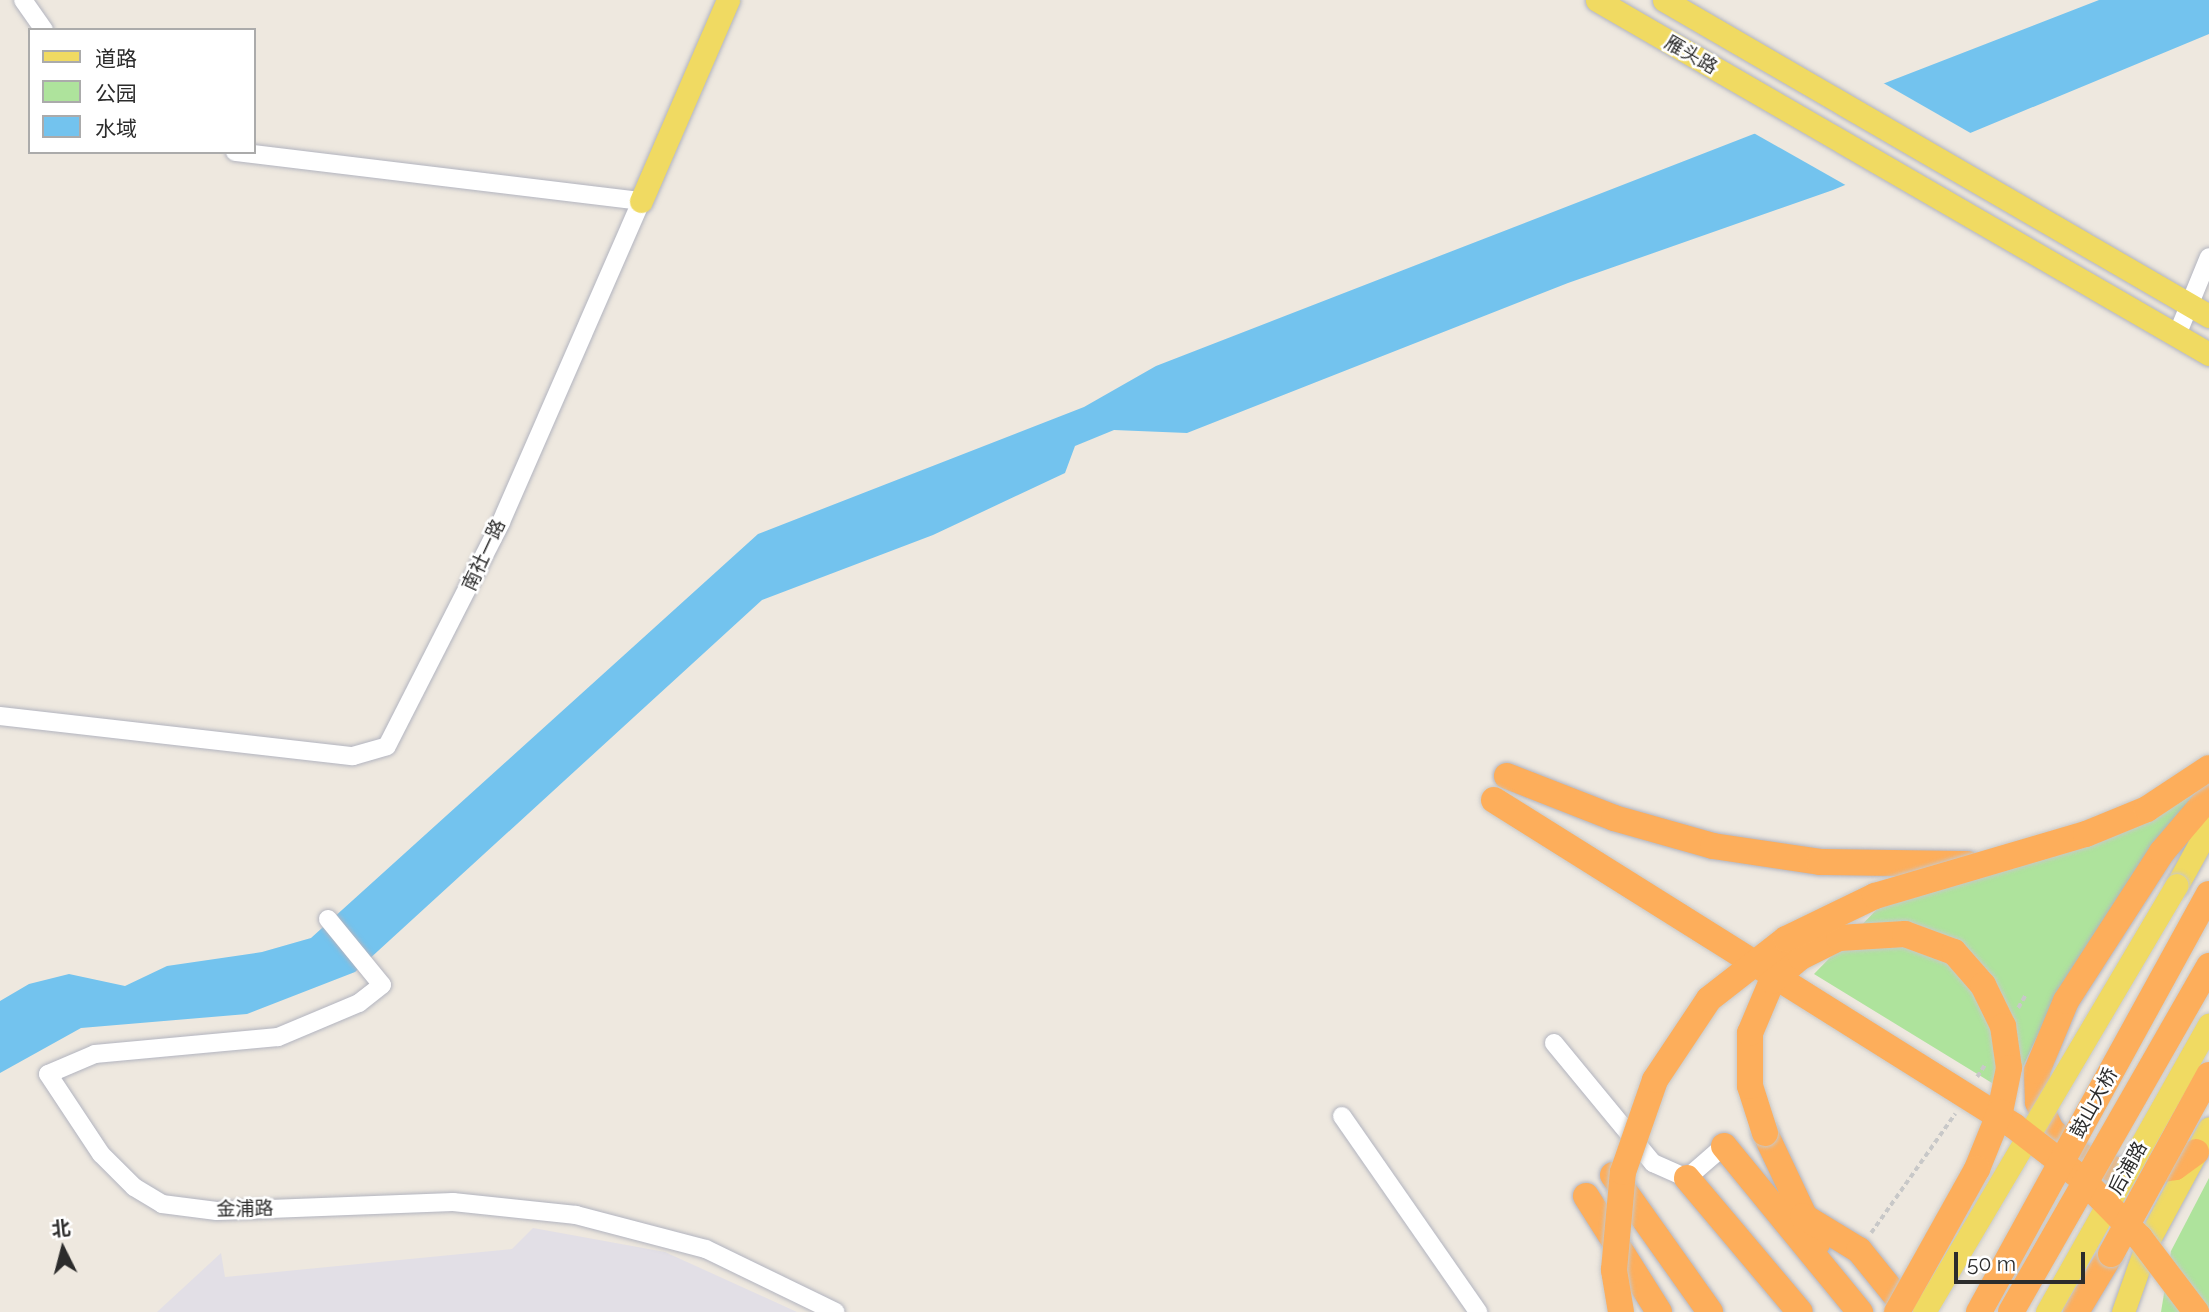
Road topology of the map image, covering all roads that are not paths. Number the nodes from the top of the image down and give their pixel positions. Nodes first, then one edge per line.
1 (23, 0) edge
2 (728, 0) edge
3 (1597, 0) edge
4 (1664, 0) edge
5 (43, 28) edge
6 (252, 154) edge
7 (641, 201) junction
8 (2209, 257) edge
9 (2199, 311) edge
10 (2177, 335) junction
11 (2209, 354) edge
12 (0, 716) edge
13 (2209, 768) edge
14 (1507, 776) dead end
15 (2209, 797) edge
16 (1494, 800) dead end
17 (2209, 827) edge
18 (1968, 864) junction
19 (2209, 894) edge
20 (328, 919) dead end
21 (2209, 967) edge
22 (2209, 1025) edge
23 (1554, 1043) dead end
24 (2209, 1074) edge
25 (1342, 1116) dead end
26 (2209, 1128) edge
27 (1724, 1146) joint
28 (2196, 1152) junction
29 (1612, 1174) dead end
30 (1687, 1178) junction
31 (1586, 1196) dead end
32 (1803, 1216) junction
33 (2111, 1254) junction
34 (1840, 1289) junction
35 (836, 1312) edge
36 (1478, 1312) edge
37 (1621, 1312) edge
38 (1659, 1312) edge
39 (1710, 1312) edge
40 (1800, 1312) edge
41 (1860, 1312) edge
42 (1897, 1312) edge
43 (1909, 1312) edge
44 (1924, 1312) edge
45 (1979, 1312) edge
46 (2011, 1312) edge
47 (2047, 1312) edge
48 (2076, 1312) edge
49 (2097, 1312) edge
50 (2123, 1312) edge
51 (2196, 1312) edge

1 - 5 street
2 - 7 main road, 南社一路
3 - 10 main road, 雁头路
4 - 9 main road, 雁头路
6 - 7 street
7 - 12 street, 南社一路
8 - 9 street
9 - 10 street
10 - 11 main road, 雁头路
13 - 18 highway, bridge
14 - 18 highway
15 - 28 highway
16 - 51 highway, bridge
17 - 44 main road, bridge
18 - 37 highway, bridge
19 - 45 highway, 鼓山大桥, bridge
20 - 35 street, 金浦路
21 - 46 highway, 鼓山大桥, bridge
22 - 47 main road, 后浦路, bridge
23 - 30 street
24 - 33 highway, bridge
25 - 36 street
26 - 28 main road
27 - 30 street
27 - 34 highway
28 - 50 main road
29 - 39 highway
30 - 40 highway
31 - 38 highway
32 - 34 highway
32 - 42 highway, bridge
32 - 43 highway
33 - 48 highway
33 - 49 highway
34 - 41 highway

